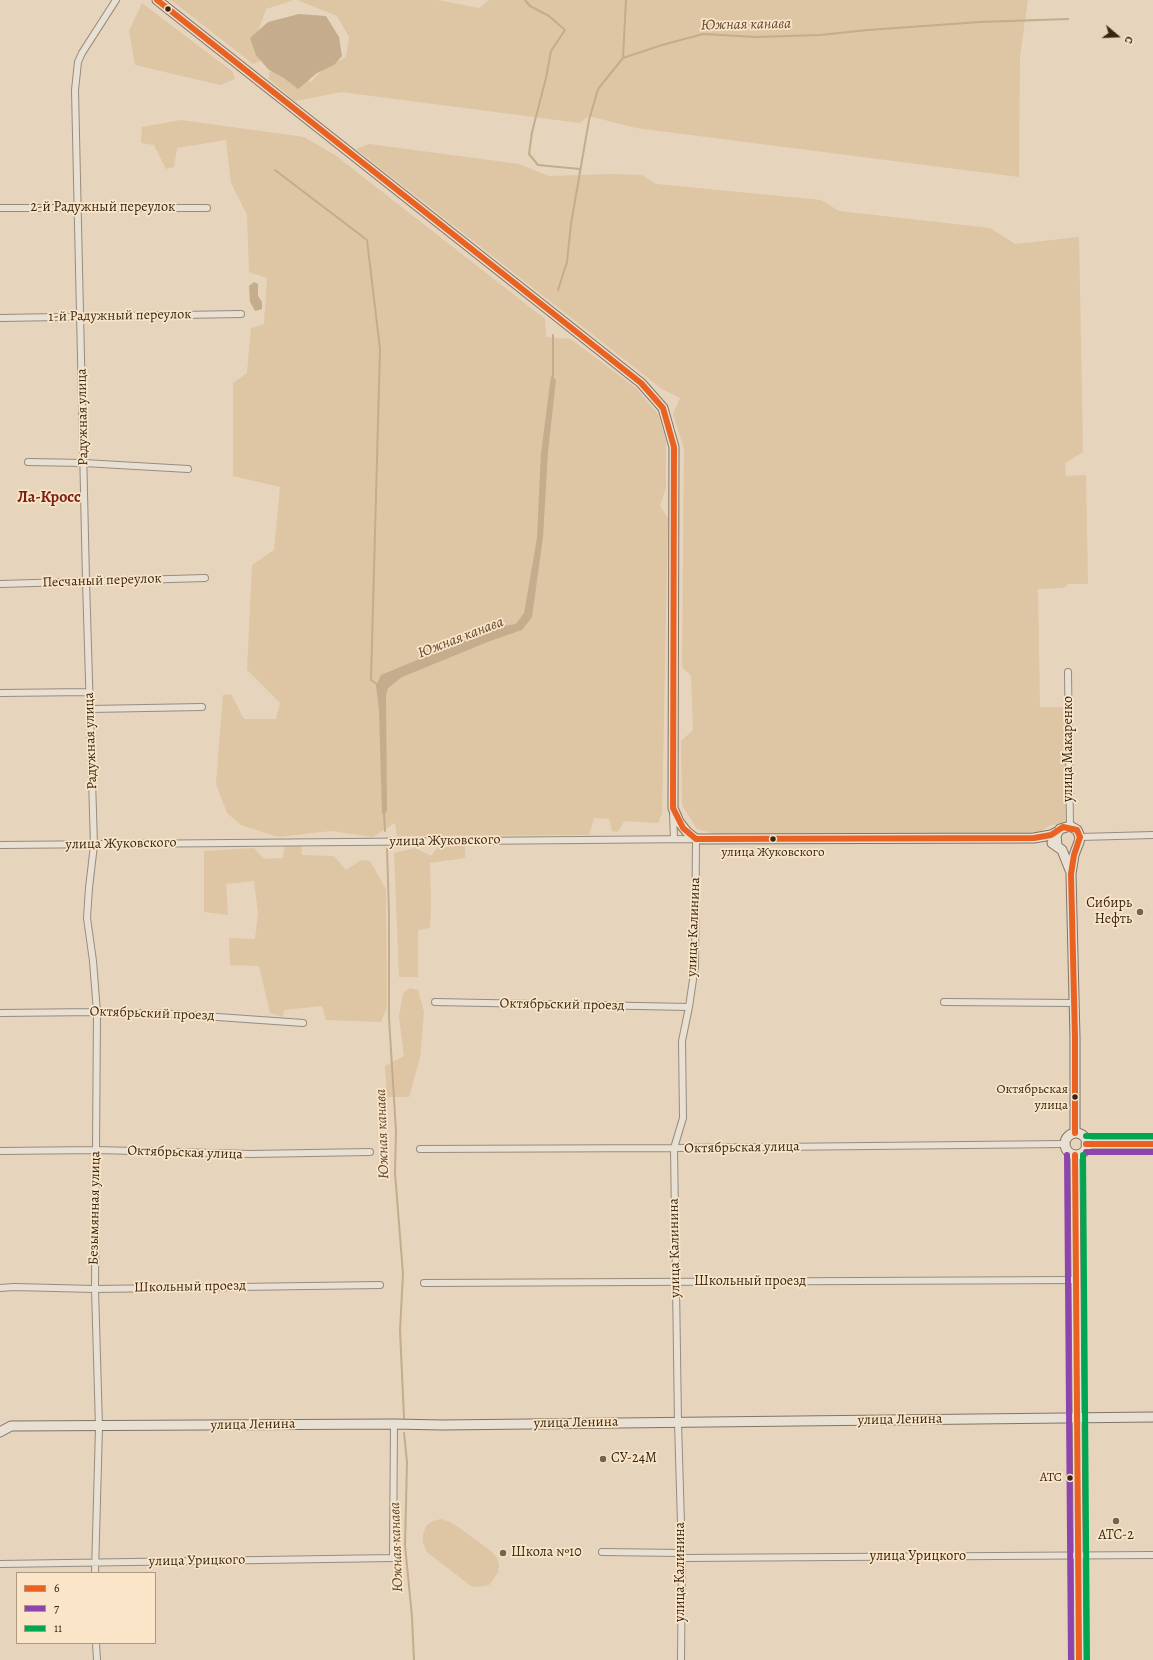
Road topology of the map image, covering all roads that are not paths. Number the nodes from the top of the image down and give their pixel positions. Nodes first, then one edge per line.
1 (116, 0) edge
2 (157, 0) edge
3 (0, 208) edge
4 (78, 208) junction
5 (207, 208) dead end
6 (241, 314) dead end
7 (81, 317) junction
8 (0, 318) edge
9 (28, 462) dead end
10 (84, 463) junction
11 (188, 468) dead end
12 (205, 578) dead end
13 (86, 582) junction
14 (0, 584) edge
15 (1068, 672) dead end
16 (89, 692) junction
17 (0, 693) edge
18 (202, 707) dead end
19 (90, 709) junction
20 (673, 808) junction
21 (1070, 826) junction
22 (1057, 832) junction
23 (1153, 835) edge
24 (1034, 838) junction
25 (674, 839) junction
26 (696, 839) junction
27 (1078, 842) junction
28 (94, 845) junction
29 (0, 846) edge
30 (1060, 848) junction
31 (1071, 874) junction
32 (435, 1002) dead end
33 (944, 1002) dead end
34 (1074, 1003) junction
35 (689, 1007) junction
36 (97, 1012) junction
37 (0, 1013) edge
38 (303, 1023) dead end
39 (1075, 1133) junction
40 (1065, 1144) junction
41 (1086, 1144) junction
42 (1153, 1144) edge
43 (674, 1148) junction
44 (420, 1149) dead end
45 (96, 1150) junction
46 (0, 1151) edge
47 (370, 1152) dead end
48 (1075, 1155) junction
49 (1076, 1280) junction
50 (676, 1282) junction
51 (424, 1283) dead end
52 (380, 1284) dead end
53 (0, 1288) edge
54 (95, 1289) junction
55 (1153, 1417) edge
56 (1078, 1418) junction
57 (678, 1422) junction
58 (394, 1424) junction
59 (0, 1426) edge
60 (11, 1426) junction
61 (99, 1426) junction
62 (0, 1432) edge
63 (602, 1552) dead end
64 (682, 1555) junction
65 (1153, 1555) edge
66 (1079, 1556) junction
67 (95, 1562) junction
68 (0, 1564) edge
69 (95, 1572) edge
70 (96, 1644) edge
71 (97, 1660) edge
72 (681, 1660) edge
73 (1079, 1660) edge

1 - 4 street, Радужная улица
2 - 20 street
3 - 4 street, 2-й Радужный переулок
4 - 5 street, 2-й Радужный переулок
4 - 7 street, Радужная улица
6 - 7 street, 1-й Радужный переулок
7 - 8 street, 1-й Радужный переулок
7 - 10 street, Радужная улица
9 - 10 street
10 - 11 street
10 - 13 street, Радужная улица
12 - 13 street, Песчаный переулок
13 - 14 street, Песчаный переулок
13 - 16 street, Радужная улица
15 - 21 street, улица Макаренко
16 - 17 street
16 - 19 street, Радужная улица
18 - 19 street
19 - 28 street, Радужная улица
20 - 25 street
20 - 26 street
21 - 22 street
21 - 27 street
22 - 24 street, улица Жуковского
22 - 30 street
23 - 27 street
24 - 26 street, улица Жуковского
24 - 30 street
25 - 26 street, улица Жуковского
25 - 28 street, улица Жуковского
26 - 35 street, улица Калинина
27 - 30 street
27 - 31 street
28 - 29 street, улица Жуковского
28 - 36 street, Безымянная улица
30 - 31 street
31 - 34 street
32 - 35 street, Октябрьский проезд
33 - 34 street
34 - 39 street
35 - 43 street, улица Калинина
36 - 37 street, Октябрьский проезд
36 - 38 street, Октябрьский проезд
36 - 45 street, Безымянная улица
39 - 40 street
39 - 41 street
40 - 43 street, Октябрьская улица
40 - 48 street
41 - 42 street
41 - 48 street
43 - 44 street, Октябрьская улица
43 - 50 street, улица Калинина
45 - 46 street, Октябрьская улица
45 - 47 street, Октябрьская улица
45 - 54 street, Безымянная улица
48 - 49 street
49 - 50 street, Школьный проезд
49 - 56 street
50 - 51 street, Школьный проезд
50 - 57 street, улица Калинина
52 - 54 street, Школьный проезд
53 - 54 street, Школьный проезд
54 - 61 street, Безымянная улица
55 - 56 street, улица Ленина
56 - 57 street, улица Ленина
56 - 66 street
57 - 58 street, улица Ленина
57 - 64 street, улица Калинина
58 - 61 street, улица Ленина
58 - 67 street, улица Урицкого
59 - 60 street, улица Ленина
60 - 61 street, улица Ленина
60 - 62 street
61 - 67 street, Безымянная улица
63 - 64 street, улица Урицкого
64 - 66 street, улица Урицкого
64 - 72 street, улица Калинина
65 - 66 street, улица Урицкого
66 - 73 street
67 - 68 street, улица Урицкого
67 - 69 street, Безымянная улица
70 - 71 street

